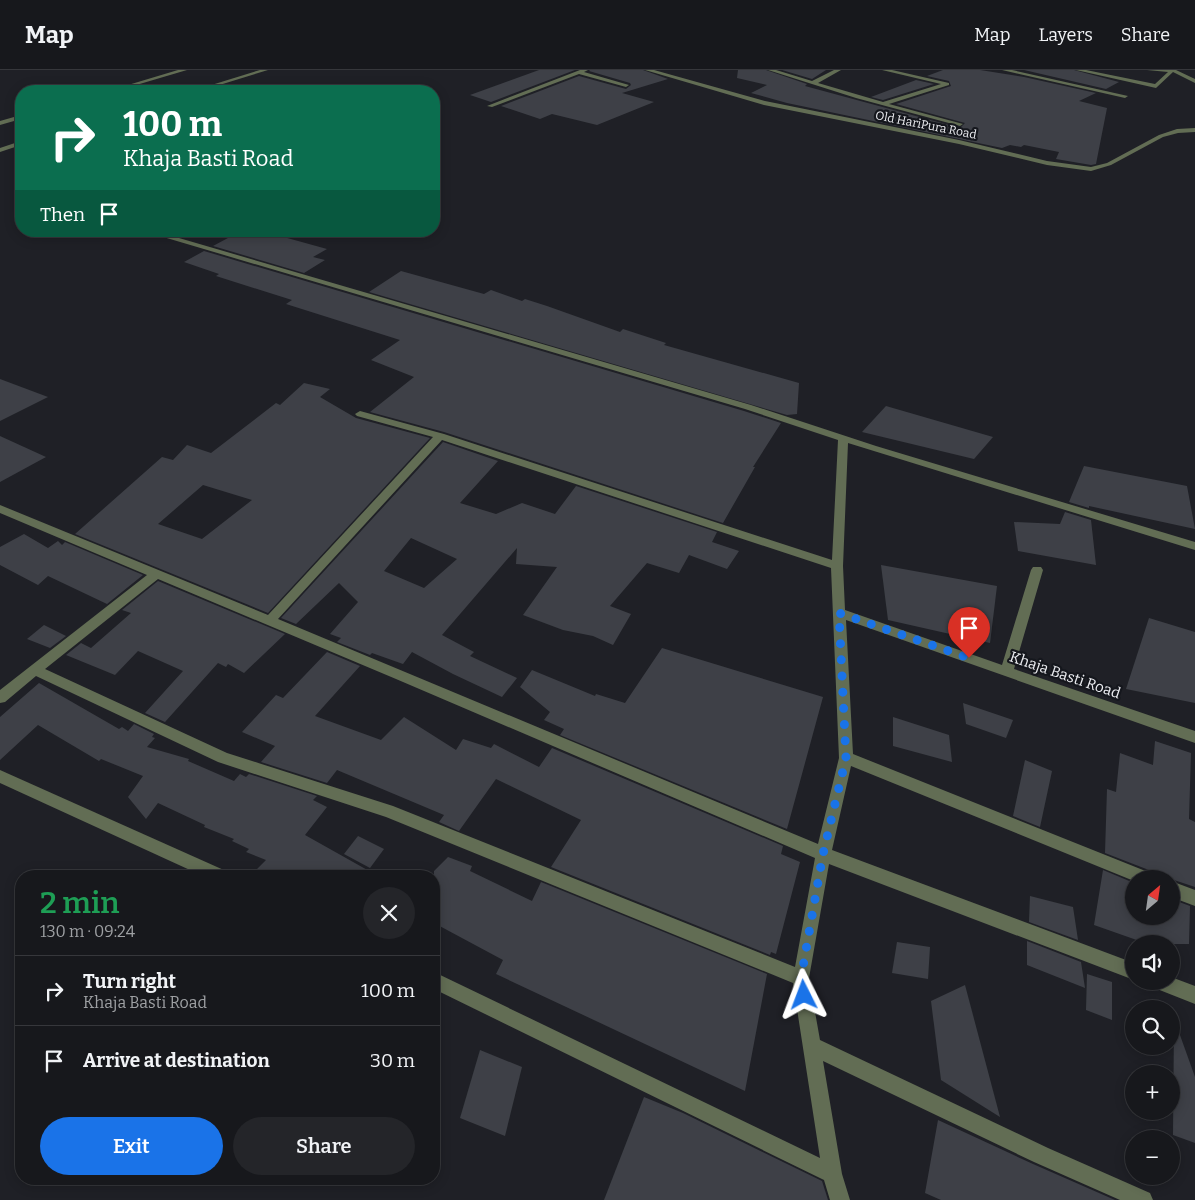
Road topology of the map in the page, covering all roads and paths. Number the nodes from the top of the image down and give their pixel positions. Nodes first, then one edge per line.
1 (184, 70) edge
2 (265, 70) edge
3 (585, 70) edge
4 (648, 70) edge
5 (771, 70) edge
6 (838, 70) edge
7 (885, 70) edge
8 (1004, 70) edge
9 (1079, 70) edge
10 (1150, 70) edge
11 (1172, 70) edge
12 (578, 72) junction
13 (1195, 82) edge
14 (813, 83) junction
15 (132, 85) edge
16 (215, 85) edge
17 (626, 85) dead end
18 (1125, 96) dead end
19 (883, 104) junction
20 (490, 106) dead end
21 (15, 119) edge
22 (0, 123) edge
23 (960, 124) dead end
24 (1195, 130) edge
25 (15, 145) edge
26 (0, 150) edge
27 (167, 237) edge
28 (360, 414) dead end
29 (440, 436) junction
30 (844, 439) junction
31 (0, 509) edge
32 (1195, 546) edge
33 (836, 566) junction
34 (1037, 570) dead end
35 (156, 574) junction
36 (839, 613) junction
37 (269, 621) junction
38 (35, 670) junction
39 (1007, 672) junction
40 (0, 698) edge
41 (1195, 737) edge
42 (846, 758) junction
43 (0, 776) edge
44 (823, 854) junction
45 (207, 870) edge
46 (1125, 870) edge
47 (1180, 892) edge
48 (1195, 898) edge
49 (1125, 969) edge
50 (801, 978) junction
51 (440, 983) edge
52 (1180, 989) edge
53 (1195, 995) edge
54 (812, 1046) junction
55 (832, 1174) junction
56 (840, 1200) edge
57 (1144, 1200) edge

1 - 15 street
2 - 16 street
3 - 12 street
4 - 24 street, Old HariPura Road
5 - 14 street
6 - 14 street
7 - 19 street
8 - 18 street
9 - 11 street
10 - 11 street
11 - 13 street
12 - 17 street
12 - 20 street
14 - 19 street
19 - 23 street
21 - 22 street
25 - 26 street
27 - 30 street
28 - 29 street
29 - 33 street
29 - 37 street
30 - 32 street
30 - 33 street
31 - 35 street
33 - 36 street
34 - 39 street
35 - 37 street
35 - 38 street
36 - 39 street, Khaja Basti Road
36 - 42 street
37 - 44 street
38 - 40 street
38 - 50 street
39 - 41 street, Khaja Basti Road
42 - 44 street
42 - 46 street
43 - 45 street
44 - 49 street
44 - 50 street
47 - 48 street
50 - 54 street
51 - 55 street
52 - 53 street
54 - 55 street
54 - 57 street
55 - 56 street

